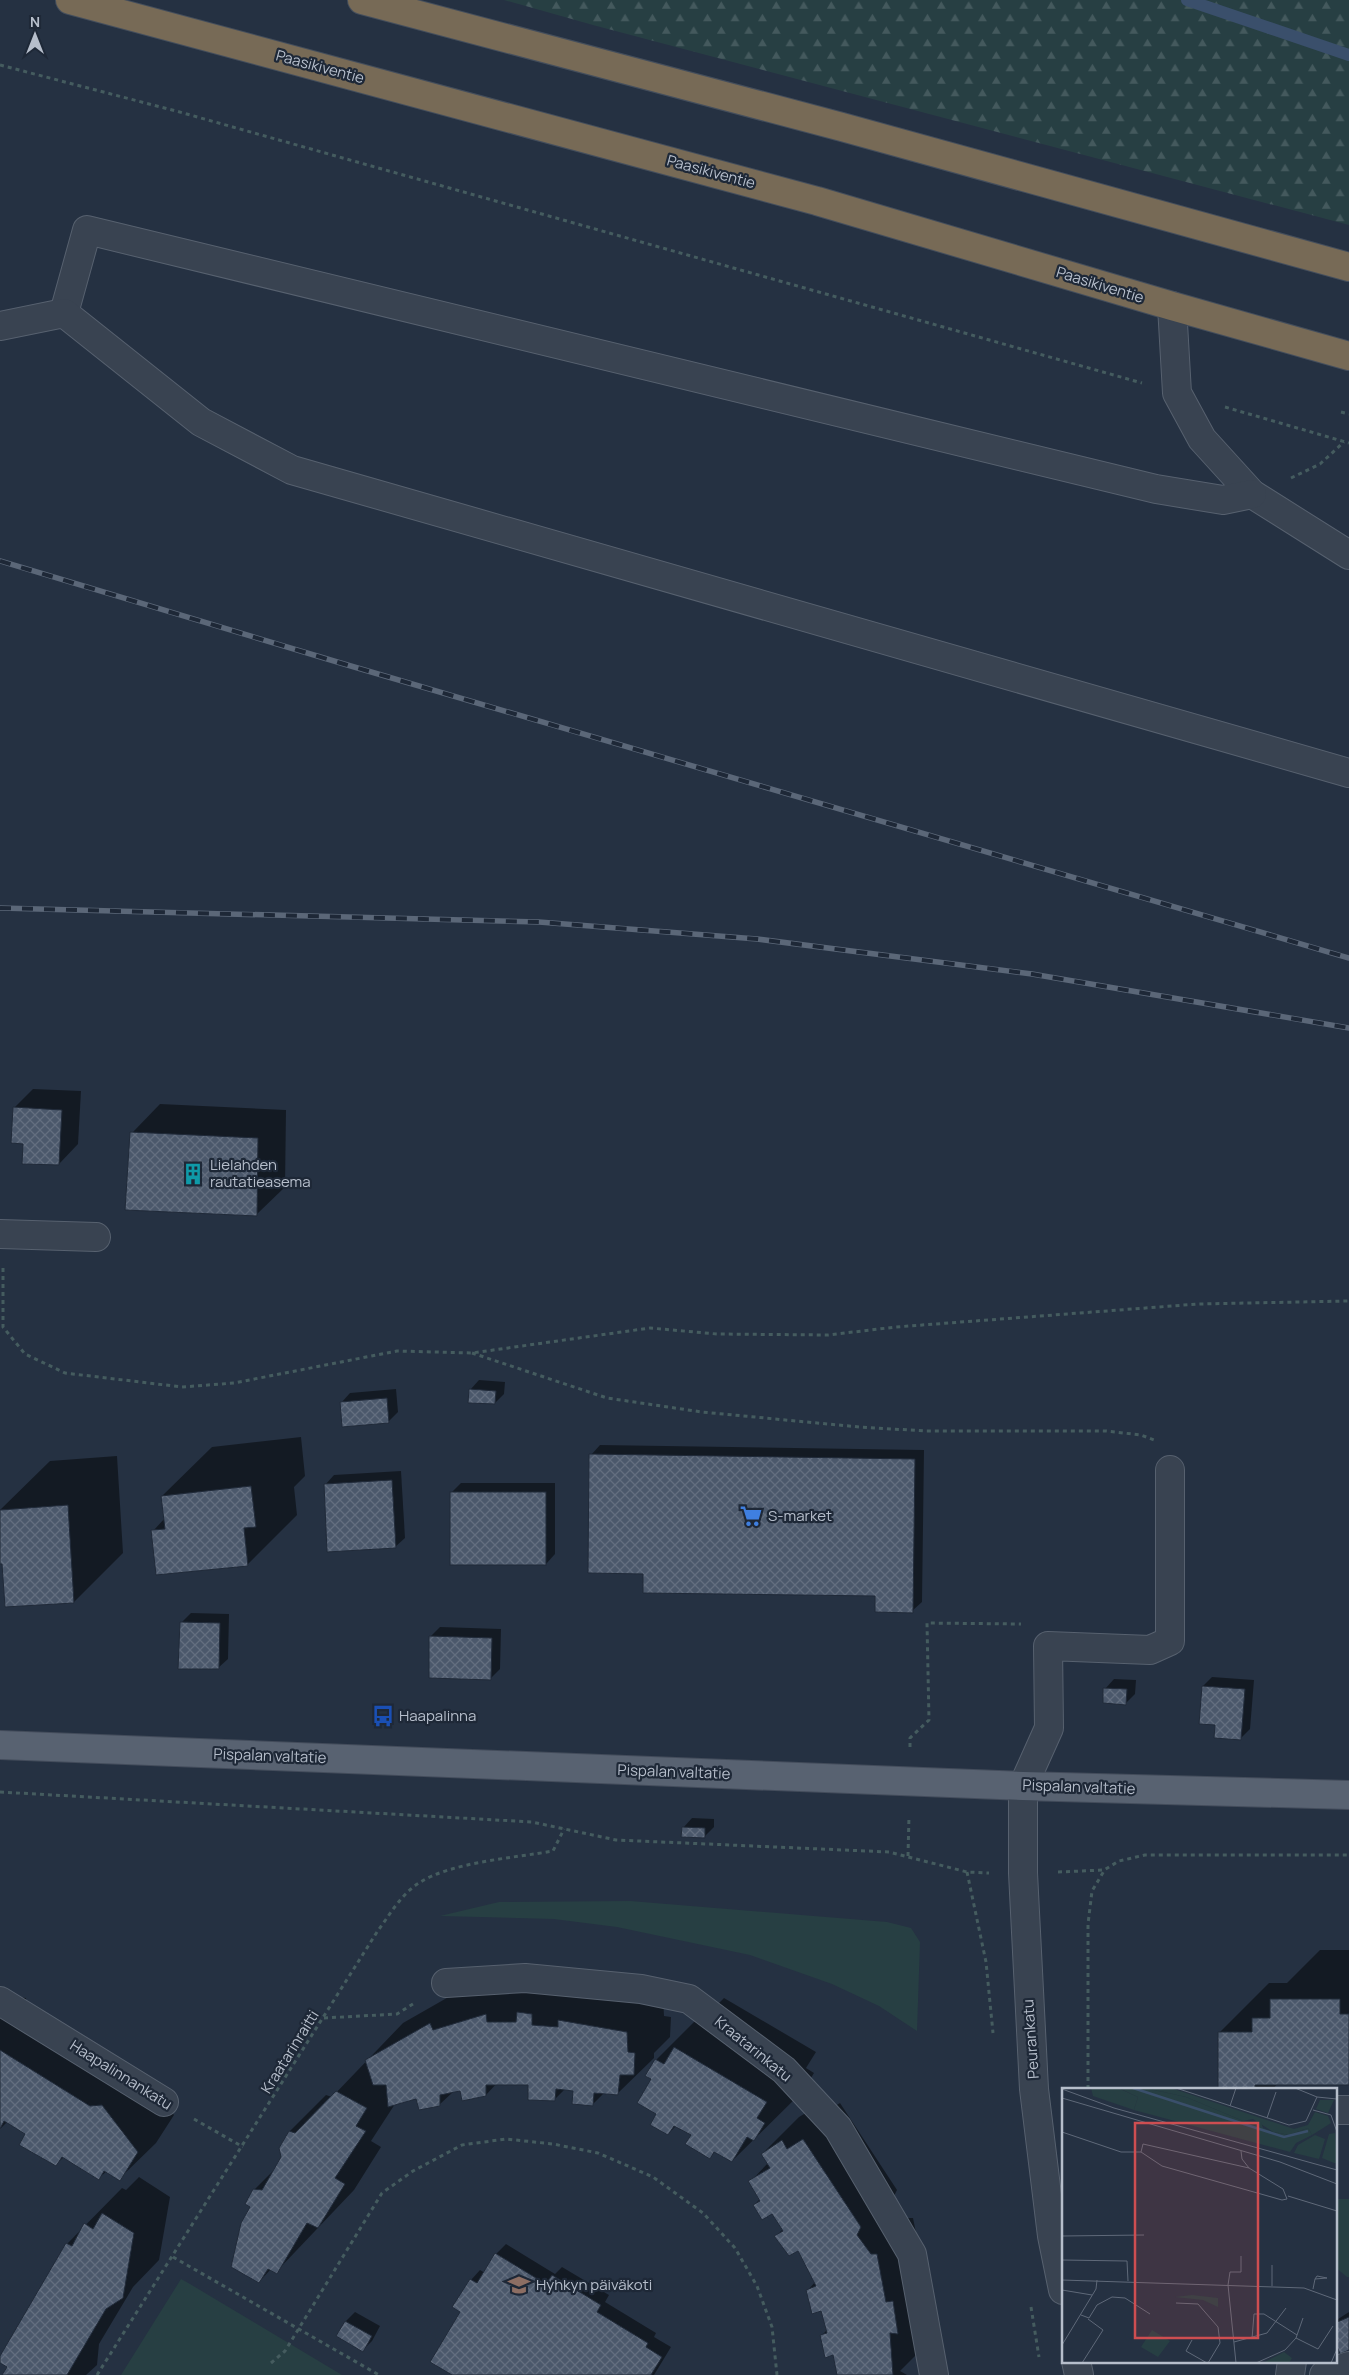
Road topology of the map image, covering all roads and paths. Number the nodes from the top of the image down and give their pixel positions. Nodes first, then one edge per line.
1 (70, 0) edge
2 (362, 0) edge
3 (0, 65) edge
4 (1349, 267) edge
5 (1172, 306) junction
6 (64, 314) junction
7 (0, 326) edge
8 (1349, 356) edge
9 (1178, 393) junction
10 (1341, 412) dead end
11 (1349, 414) edge
12 (1344, 442) junction
13 (1349, 443) edge
14 (1252, 494) junction
15 (1349, 555) edge
16 (1349, 773) edge
17 (2, 1234) edge
18 (96, 1237) dead end
19 (1349, 1300) edge
20 (472, 1353) junction
21 (1170, 1470) joint
22 (1030, 1624) dead end
23 (0, 1745) edge
24 (910, 1780) junction
25 (1023, 1786) junction
26 (0, 1792) edge
27 (1349, 1795) edge
28 (564, 1829) junction
29 (1349, 1855) edge
30 (908, 1856) junction
31 (1104, 1870) junction
32 (1023, 1873) junction
33 (446, 1982) joint
34 (0, 2001) edge
35 (324, 2018) junction
36 (1088, 2088) edge
37 (164, 2102) joint
38 (1336, 2110) edge
39 (1349, 2110) edge
40 (243, 2147) junction
41 (173, 2257) junction
42 (1062, 2285) edge
43 (298, 2330) junction
44 (1076, 2362) edge
45 (1292, 2362) edge
46 (271, 2363) dead end
47 (1349, 2366) edge
48 (97, 2375) edge
49 (379, 2375) edge
50 (777, 2375) edge
51 (934, 2375) edge
52 (1079, 2375) edge
53 (1290, 2375) edge
54 (1324, 2375) edge

1 - 5 highway, Paasikiventie
2 - 4 highway
3 - 9 path
5 - 8 highway, Paasikiventie
5 - 9 street
6 - 7 street
6 - 14 street
6 - 16 street
9 - 12 path
9 - 14 street
10 - 11 path
12 - 13 path
12 - 14 path
14 - 15 street
17 - 18 street
17 - 20 path
19 - 20 path
20 - 21 path
21 - 25 street
22 - 24 path
23 - 24 main road, Pispalan valtatie
24 - 25 main road, Pispalan valtatie
24 - 30 path
25 - 27 main road, Pispalan valtatie
25 - 32 street, Peurankatu
26 - 28 path
28 - 30 path
28 - 35 path, Kraatarinraitti
29 - 31 path
30 - 32 path
31 - 32 path
31 - 36 path
32 - 42 street, Peurankatu
33 - 35 path
33 - 51 street, Kraatarinkatu
34 - 37 street, Haapalinnankatu
35 - 40 path, Kraatarinraitti
37 - 40 path, Haapalinnankatu
38 - 39 street
40 - 41 path, Kraatarinraitti
41 - 43 path
41 - 48 path, Kraatarinraitti
43 - 46 path
43 - 49 path
43 - 50 path
44 - 52 street
45 - 53 street
47 - 54 street

